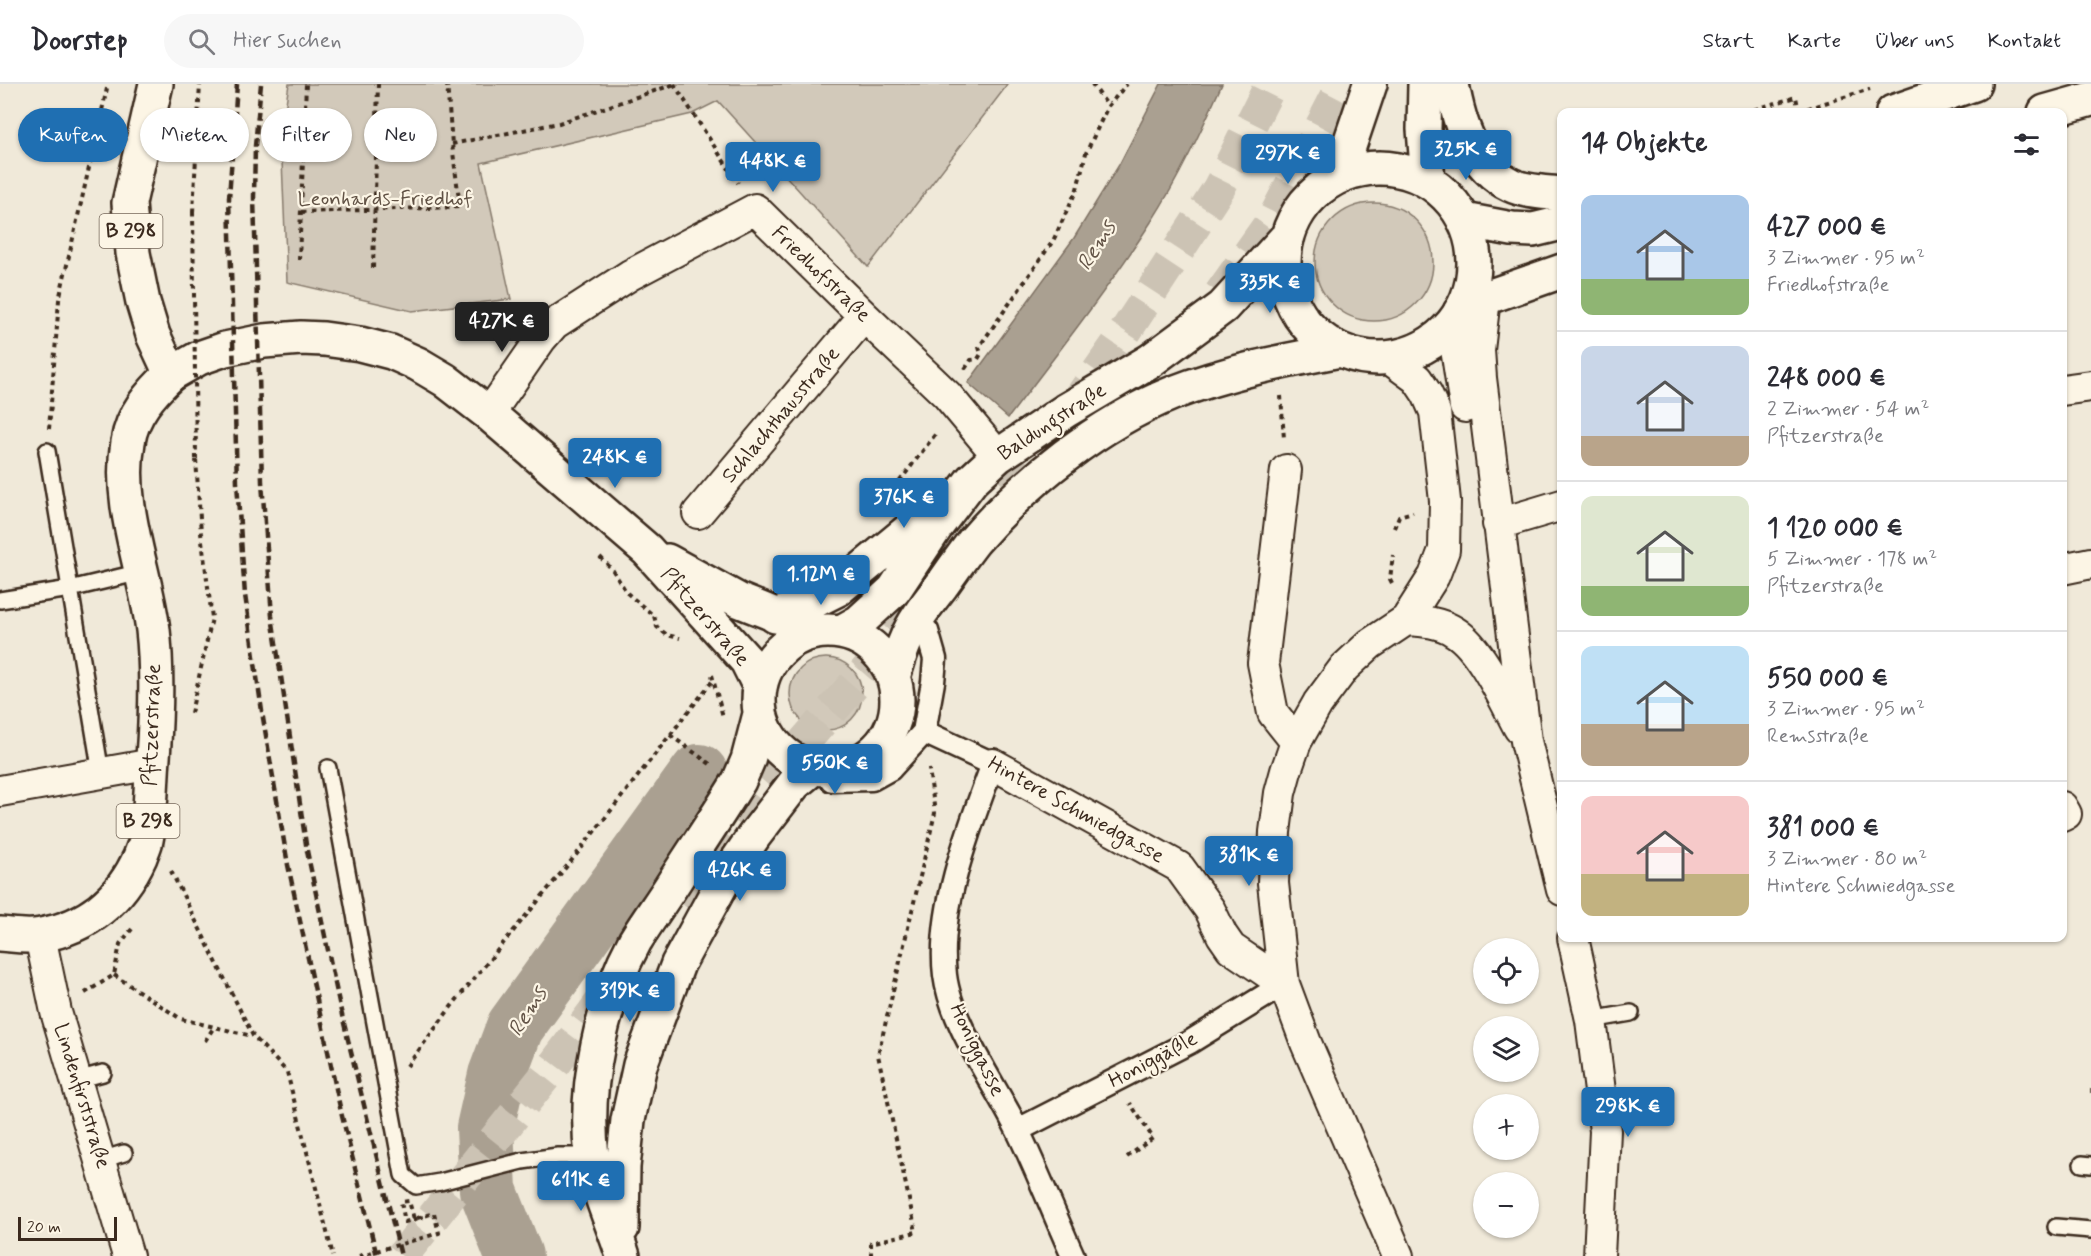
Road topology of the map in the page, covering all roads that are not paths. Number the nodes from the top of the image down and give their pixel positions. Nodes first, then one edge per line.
1 (156, 84) edge
2 (1370, 84) edge
3 (1425, 84) edge
4 (1452, 84) edge
5 (1974, 84) edge
6 (1883, 100) edge
7 (2086, 102) edge
8 (2061, 108) edge
9 (1339, 176) junction
10 (1428, 181) junction
11 (1557, 193) edge
12 (1464, 220) junction
13 (1557, 224) edge
14 (1288, 237) junction
15 (1557, 273) edge
16 (1466, 311) junction
17 (864, 316) junction
18 (1340, 350) junction
19 (1387, 357) junction
20 (171, 374) junction
21 (2091, 386) edge
22 (2067, 389) edge
23 (489, 414) junction
24 (47, 451) road end
25 (998, 456) junction
26 (1286, 470) road end
27 (972, 480) junction
28 (1557, 506) edge
29 (698, 513) dead end
30 (1497, 524) junction
31 (647, 550) junction
32 (2091, 563) edge
33 (2067, 568) edge
34 (141, 572) junction
35 (70, 589) junction
36 (0, 600) edge
37 (775, 616) junction
38 (1406, 620) junction
39 (1512, 625) junction
40 (927, 631) dead end
41 (830, 632) junction
42 (1471, 645) junction
43 (893, 677) junction
44 (760, 700) junction
45 (924, 732) junction
46 (1526, 741) junction
47 (1296, 742) junction
48 (153, 764) junction
49 (993, 764) junction
50 (328, 768) dead end
51 (101, 773) junction
52 (823, 774) junction
53 (0, 790) edge
54 (1557, 869) edge
55 (0, 934) edge
56 (40, 936) junction
57 (1574, 942) edge
58 (1284, 984) junction
59 (1630, 1013) dead end
60 (1591, 1020) junction
61 (596, 1056) junction
62 (640, 1065) junction
63 (1018, 1130) junction
64 (592, 1156) junction
65 (2056, 1227) dead end
66 (2091, 1230) edge
67 (622, 1255) edge
68 (128, 1256) edge
69 (1072, 1256) edge
70 (1398, 1256) edge
71 (1602, 1256) edge

1 - 20 main road, B 298
2 - 9 main road
3 - 10 main road
4 - 11 main road
5 - 6 main road
7 - 8 main road
9 - 10 main road
9 - 14 main road
10 - 12 main road
12 - 13 main road
12 - 16 main road
14 - 18 main road
14 - 25 main road, Baldungstraße
15 - 16 main road
16 - 19 main road
16 - 30 street
16 - 30 street
17 - 23 street, Friedhofstraße
17 - 25 street, Friedhofstraße
17 - 29 street, Schlachthausstraße
18 - 19 main road
18 - 43 main road, Baldungstraße
19 - 38 street
20 - 23 main road, Pfitzerstraße
20 - 34 main road, Pfitzerstraße / B 298
21 - 22 street
23 - 31 main road, Pfitzerstraße
24 - 35 lane
25 - 27 main road, Baldungstraße
26 - 47 street
27 - 37 main road
27 - 41 main road, Baldungstraße
28 - 30 street
30 - 39 street
31 - 37 main road, Pfitzerstraße
31 - 44 main road, Pfitzerstraße
32 - 33 street
34 - 35 lane
34 - 48 main road, Pfitzerstraße / B 298
35 - 36 lane
35 - 51 lane
37 - 41 main road, Pfitzerstraße
38 - 42 street
38 - 47 street
39 - 42 street
39 - 46 street
40 - 45 street
41 - 43 main road
41 - 44 main road
42 - 46 street
43 - 52 main road
44 - 52 main road
44 - 61 main road
45 - 49 street, Hintere Schmiedgasse
45 - 52 street
46 - 54 street
47 - 58 street
48 - 51 street
48 - 56 main road, Pfitzerstraße / B 298
49 - 58 street, Hintere Schmiedgasse
49 - 63 street, Honiggasse
50 - 64 lane, bridge
51 - 53 street
52 - 62 main road
55 - 56 main road, B 298
56 - 68 street, Lindenfirststraße
57 - 60 street
58 - 63 street, Honiggäßle
58 - 70 street
59 - 60 lane
60 - 71 street
61 - 62 main road
61 - 64 main road
62 - 67 main road
63 - 69 street, Honiggasse
64 - 67 main road
65 - 66 lane

